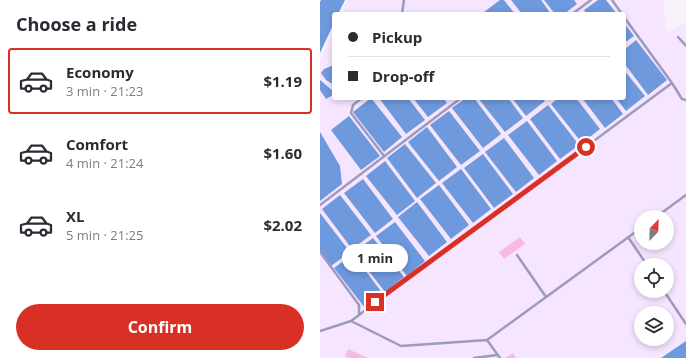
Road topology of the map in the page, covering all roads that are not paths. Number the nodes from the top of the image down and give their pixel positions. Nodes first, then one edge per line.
1 (404, 0) edge
2 (591, 0) edge
3 (612, 0) edge
4 (402, 12) edge
5 (575, 12) edge
6 (621, 12) edge
7 (626, 20) edge
8 (678, 37) dead end
9 (686, 46) edge
10 (672, 83) junction
11 (359, 100) edge
12 (458, 100) edge
13 (686, 100) edge
14 (384, 156) junction
15 (686, 195) edge
16 (320, 205) edge
17 (666, 210) edge
18 (634, 233) edge
19 (628, 237) junction
20 (320, 252) edge
21 (517, 255) dead end
22 (642, 258) edge
23 (546, 297) junction
24 (669, 298) edge
25 (360, 314) junction
26 (351, 322) junction
27 (686, 324) edge
28 (320, 331) edge
29 (487, 340) junction
30 (498, 355) junction
31 (474, 358) edge
32 (500, 358) edge

1 - 4 lane
2 - 5 lane
3 - 6 lane
7 - 10 lane
8 - 9 lane
10 - 13 lane
10 - 25 lane
11 - 14 lane
12 - 14 lane
14 - 16 lane
15 - 17 lane
18 - 19 lane
19 - 22 lane
19 - 23 lane
20 - 25 lane
21 - 23 lane
23 - 29 lane
24 - 27 lane
25 - 26 lane
26 - 28 lane
26 - 29 lane
29 - 30 lane
30 - 31 lane
30 - 32 lane

